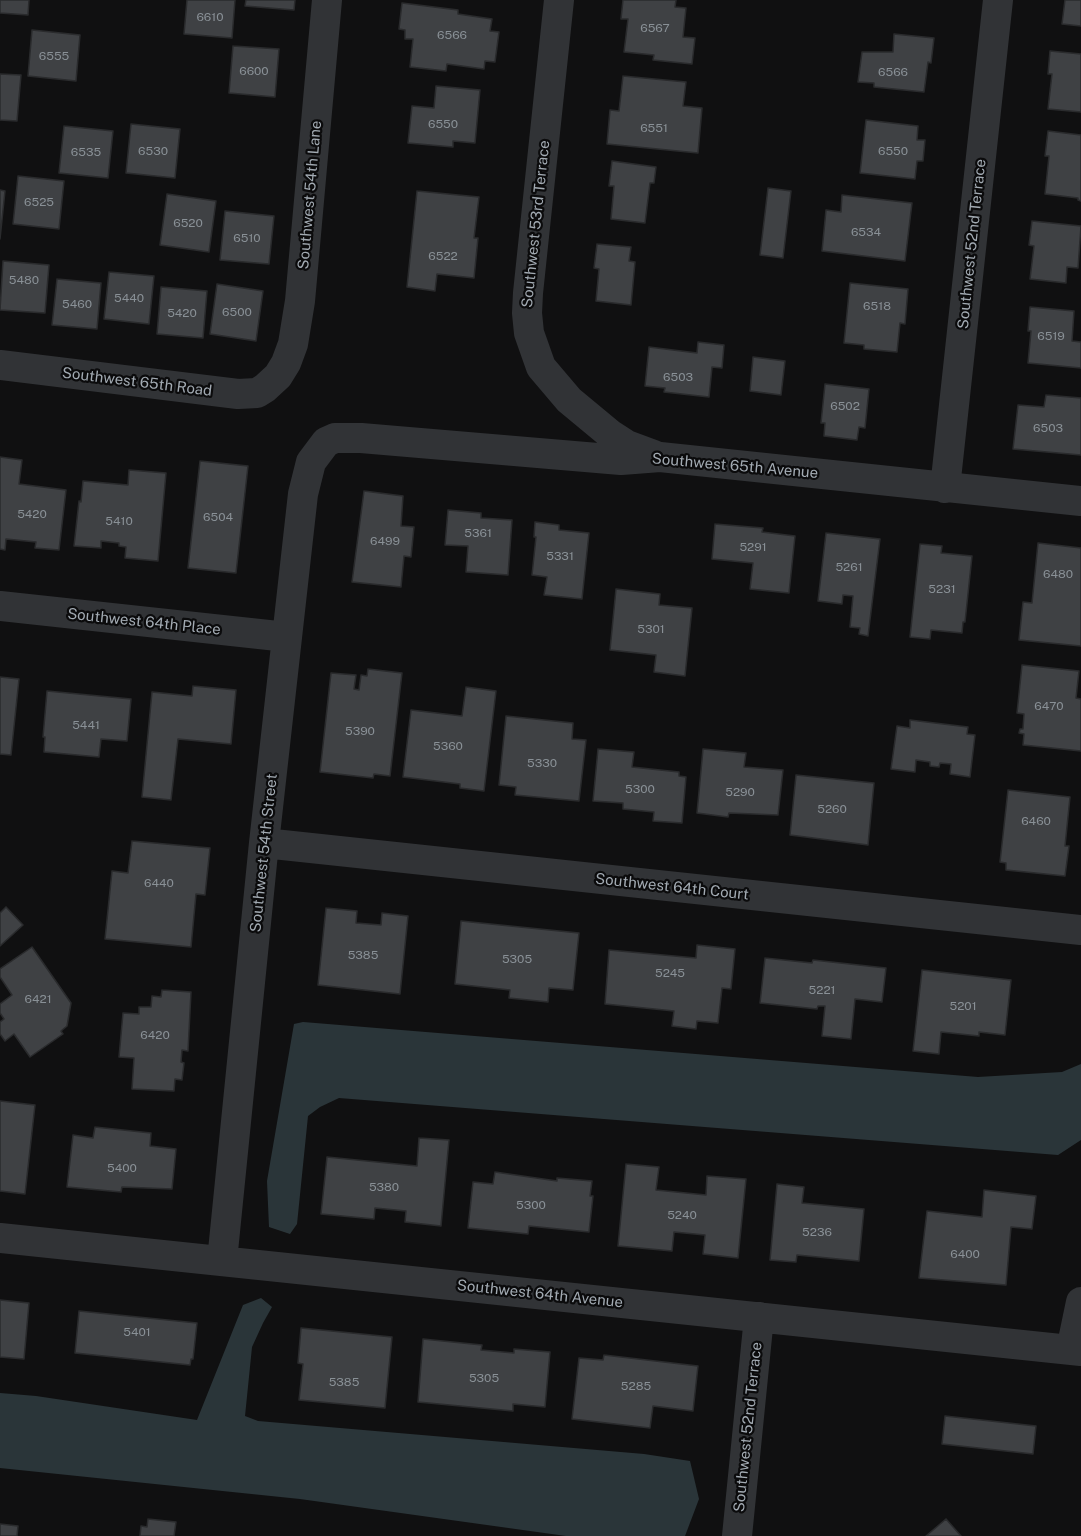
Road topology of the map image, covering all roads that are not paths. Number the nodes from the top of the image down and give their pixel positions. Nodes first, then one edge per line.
1 (327, 0) edge
2 (559, 0) edge
3 (998, 0) edge
4 (0, 365) edge
5 (272, 383) joint
6 (320, 448) joint
7 (660, 457) junction
8 (945, 488) junction
9 (1081, 501) edge
10 (0, 606) edge
11 (288, 637) junction
12 (264, 843) junction
13 (1081, 930) edge
14 (0, 1238) edge
15 (222, 1262) junction
16 (1081, 1302) edge
17 (759, 1317) junction
18 (1076, 1351) edge
19 (738, 1536) edge

1 - 5 street, Southwest 54th Lane
2 - 7 street, Southwest 53rd Terrace
3 - 8 street, Southwest 52nd Terrace
4 - 5 street, Southwest 65th Road
6 - 7 street, Southwest 65th Avenue
6 - 11 street, Southwest 54th Street
7 - 8 street, Southwest 65th Avenue
8 - 9 street, Southwest 65th Avenue
10 - 11 street, Southwest 64th Place
11 - 12 street, Southwest 54th Street
12 - 13 street, Southwest 64th Court
12 - 15 street, Southwest 54th Street
14 - 15 street, Southwest 64th Avenue
15 - 17 street, Southwest 64th Avenue
16 - 18 street
17 - 18 street, Southwest 64th Avenue
17 - 19 street, Southwest 52nd Terrace

